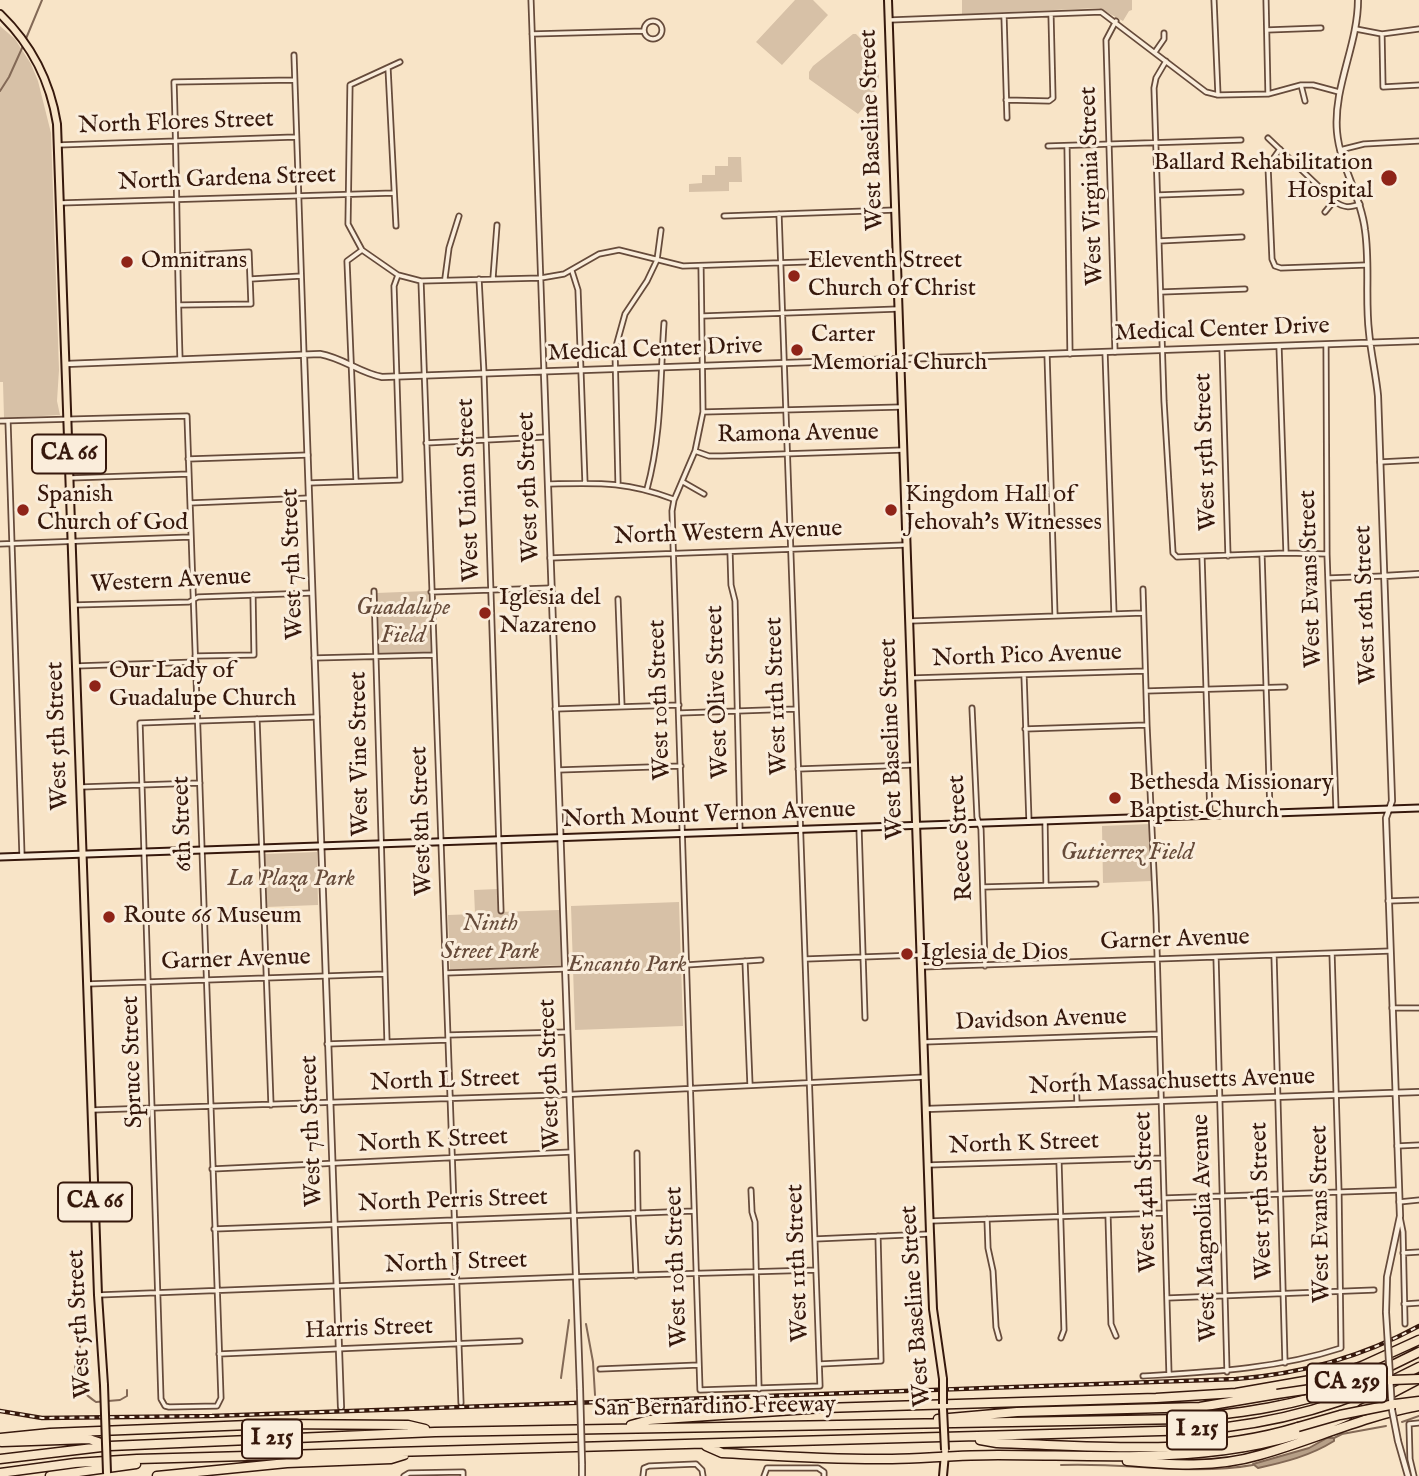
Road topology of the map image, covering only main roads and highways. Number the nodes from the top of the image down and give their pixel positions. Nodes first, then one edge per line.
1 (888, 0) edge
2 (0, 14) edge
3 (1419, 808) edge
4 (915, 826) junction
5 (83, 854) junction
6 (0, 857) edge
7 (1419, 1340) edge
8 (1419, 1352) edge
9 (1419, 1367) edge
10 (1419, 1379) edge
11 (1156, 1398) junction
12 (1244, 1401) junction
13 (1419, 1401) edge
14 (943, 1404) junction
15 (1419, 1406) edge
16 (869, 1425) junction
17 (618, 1429) junction
18 (106, 1431) junction
19 (435, 1432) junction
20 (963, 1437) junction
21 (0, 1440) edge
22 (704, 1445) junction
23 (110, 1446) junction
24 (418, 1452) junction
25 (945, 1453) junction
26 (208, 1457) junction
27 (1112, 1457) junction
28 (0, 1459) edge
29 (0, 1473) edge
30 (107, 1474) edge
31 (50, 1476) edge
32 (156, 1476) edge
33 (943, 1476) edge

1 - 4 main road, West Baseline Street
2 - 5 main road, West 5th Street / CA 66
3 - 4 main road, North Mount Vernon Avenue
4 - 5 main road, North Mount Vernon Avenue
4 - 14 main road, West Baseline Street, bridge
5 - 6 main road, North Mount Vernon Avenue
5 - 18 main road, West 5th Street / CA 66, bridge
7 - 11 highway
8 - 16 highway, San Bernardino Freeway / I 215
9 - 20 highway, San Bernardino Freeway / I 215
10 - 12 highway, CA 259, bridge
10 - 27 highway
11 - 12 highway
11 - 14 highway
12 - 16 highway
13 - 20 highway, bridge
14 - 17 highway
14 - 25 main road, West Baseline Street, bridge
15 - 27 highway
16 - 17 highway, San Bernardino Freeway / I 215
17 - 19 highway, San Bernardino Freeway / I 215
18 - 19 highway
18 - 21 highway
18 - 30 main road, West 5th Street / CA 66, bridge
19 - 23 highway, San Bernardino Freeway / I 215
20 - 22 highway, San Bernardino Freeway / I 215
21 - 23 highway
22 - 24 highway, San Bernardino Freeway / I 215
22 - 25 highway
23 - 28 highway, San Bernardino Freeway / I 215
24 - 26 highway, San Bernardino Freeway / I 215
24 - 32 highway
25 - 27 highway
25 - 33 main road, West Baseline Street
26 - 29 highway, San Bernardino Freeway / I 215
26 - 31 highway

